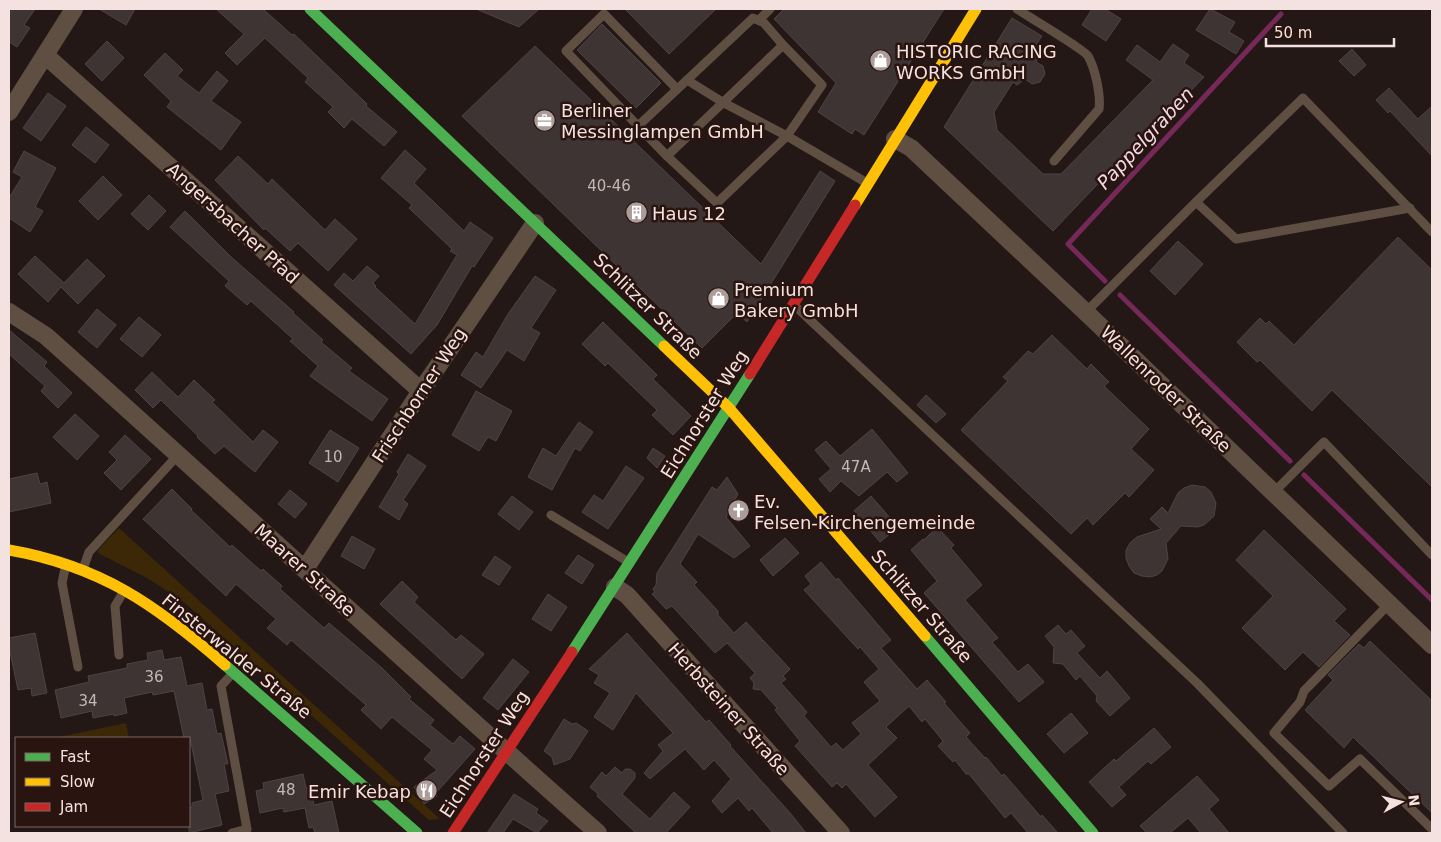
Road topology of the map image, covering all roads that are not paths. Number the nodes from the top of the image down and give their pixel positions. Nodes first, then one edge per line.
1 (74, 9) edge
2 (310, 9) edge
3 (770, 9) edge
4 (976, 9) edge
5 (1016, 9) edge
6 (759, 20) junction
7 (784, 45) junction
8 (45, 55) junction
9 (687, 80) junction
10 (677, 89) junction
11 (724, 103) junction
12 (9, 112) edge
13 (638, 126) junction
14 (787, 136) junction
15 (895, 139) junction
16 (667, 156) junction
17 (1054, 161) dead end
18 (867, 183) junction
19 (1196, 202) junction
20 (1410, 208) junction
21 (535, 223) junction
22 (1432, 232) edge
23 (793, 305) junction
24 (9, 312) edge
25 (1086, 312) junction
26 (421, 391) junction
27 (729, 408) junction
28 (178, 455) junction
29 (1274, 493) junction
30 (550, 515) dead end
31 (9, 550) edge
32 (1432, 555) edge
33 (630, 563) junction
34 (66, 564) junction
35 (83, 569) junction
36 (305, 569) junction
37 (615, 587) junction
38 (125, 590) junction
39 (1390, 604) junction
40 (1432, 645) edge
41 (119, 655) dead end
42 (78, 666) dead end
43 (234, 673) junction
44 (506, 752) junction
45 (1432, 829) edge
46 (232, 833) edge
47 (417, 833) edge
48 (453, 833) edge
49 (598, 833) edge
50 (842, 833) edge
51 (1093, 833) edge
52 (1343, 833) edge

1 - 8 street
2 - 21 street, Schlitzer Straße
3 - 6 lane
4 - 15 street, Eichhorster Weg
5 - 17 lane
6 - 7 lane
6 - 9 lane
7 - 11 lane
7 - 14 lane
8 - 12 street
8 - 26 street, Angersbacher Pfad
9 - 10 lane
9 - 11 lane
10 - 13 lane
10 - 13 lane
11 - 14 lane
11 - 16 lane
13 - 16 lane
14 - 16 lane
14 - 18 lane
15 - 18 street, Eichhorster Weg
15 - 25 street, Wallenroder Straße
18 - 23 street, Eichhorster Weg
19 - 20 lane
19 - 20 lane
19 - 25 lane
20 - 22 lane
21 - 26 street, Frischborner Weg
21 - 27 street, Schlitzer Straße
23 - 27 street, Eichhorster Weg
23 - 52 lane
24 - 28 street, Maarer Straße
25 - 29 street, Wallenroder Straße
26 - 36 street, Frischborner Weg
27 - 33 street, Eichhorster Weg
27 - 51 street, Schlitzer Straße
28 - 35 lane
28 - 36 street, Maarer Straße
29 - 32 lane
29 - 39 street, Wallenroder Straße
30 - 33 lane
31 - 34 street, Finsterwalder Straße
33 - 37 street, Eichhorster Weg
34 - 35 street, Finsterwalder Straße
34 - 42 lane
35 - 38 street, Finsterwalder Straße
36 - 44 street, Maarer Straße
37 - 44 street, Eichhorster Weg
37 - 50 street, Herbsteiner Straße
38 - 41 lane
38 - 43 street, Finsterwalder Straße
39 - 40 street, Wallenroder Straße
39 - 45 lane
43 - 46 lane
43 - 47 street, Finsterwalder Straße
44 - 48 street, Eichhorster Weg
44 - 49 street, Maarer Straße

